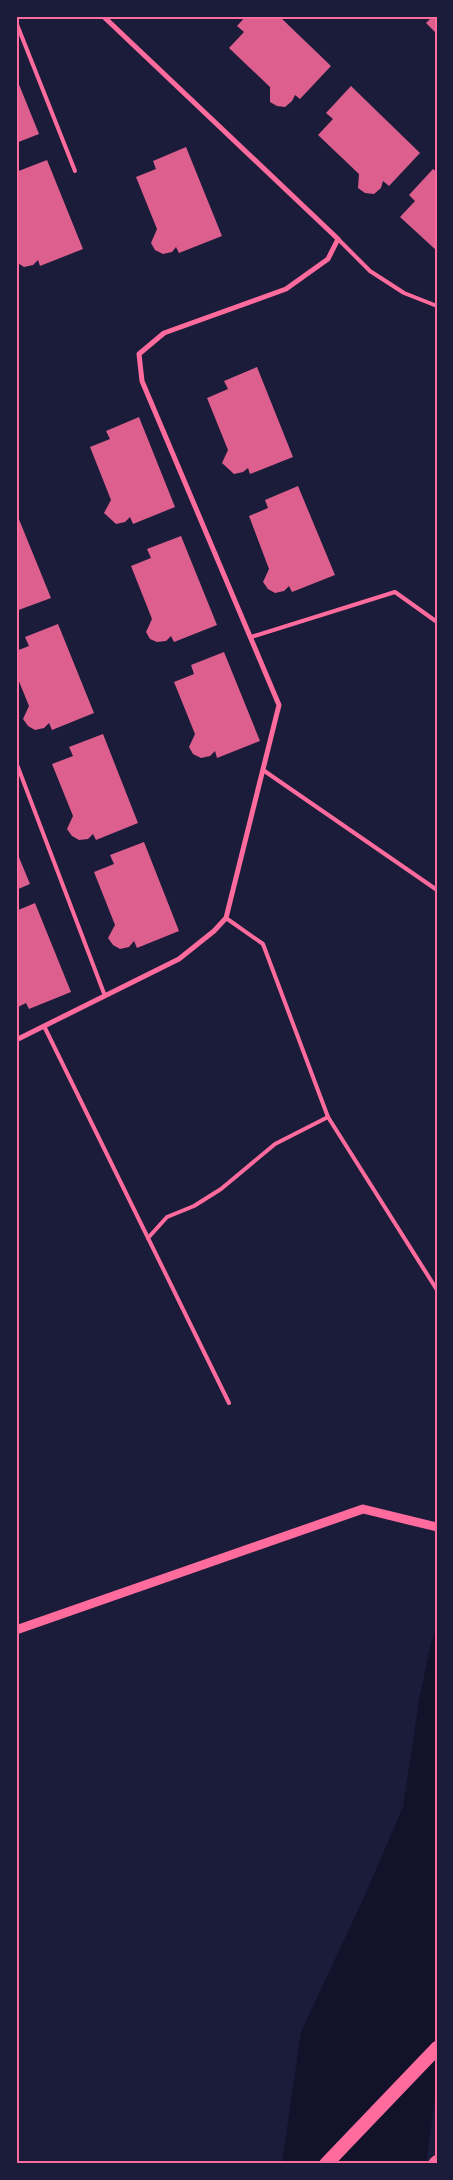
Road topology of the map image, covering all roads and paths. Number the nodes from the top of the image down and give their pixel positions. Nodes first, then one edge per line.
1 (103, 16) edge
2 (16, 22) edge
3 (75, 171) dead end
4 (338, 239) junction
5 (437, 306) edge
6 (437, 622) edge
7 (251, 637) junction
8 (16, 762) edge
9 (263, 770) junction
10 (437, 890) edge
11 (226, 918) junction
12 (105, 996) junction
13 (44, 1026) junction
14 (16, 1040) edge
15 (328, 1117) junction
16 (148, 1238) junction
17 (437, 1290) edge
18 (229, 1403) dead end
19 (437, 1526) edge
20 (16, 1630) edge
21 (437, 2048) edge
22 (326, 2164) edge

1 - 4 street
2 - 3 lane
4 - 5 lane
4 - 7 street
6 - 7 lane
7 - 9 street
8 - 12 lane
9 - 10 lane
9 - 11 street
11 - 12 street
11 - 15 lane
12 - 13 street
13 - 14 street
13 - 16 lane
15 - 16 lane
15 - 17 lane
16 - 18 lane
19 - 20 street
21 - 22 highway

